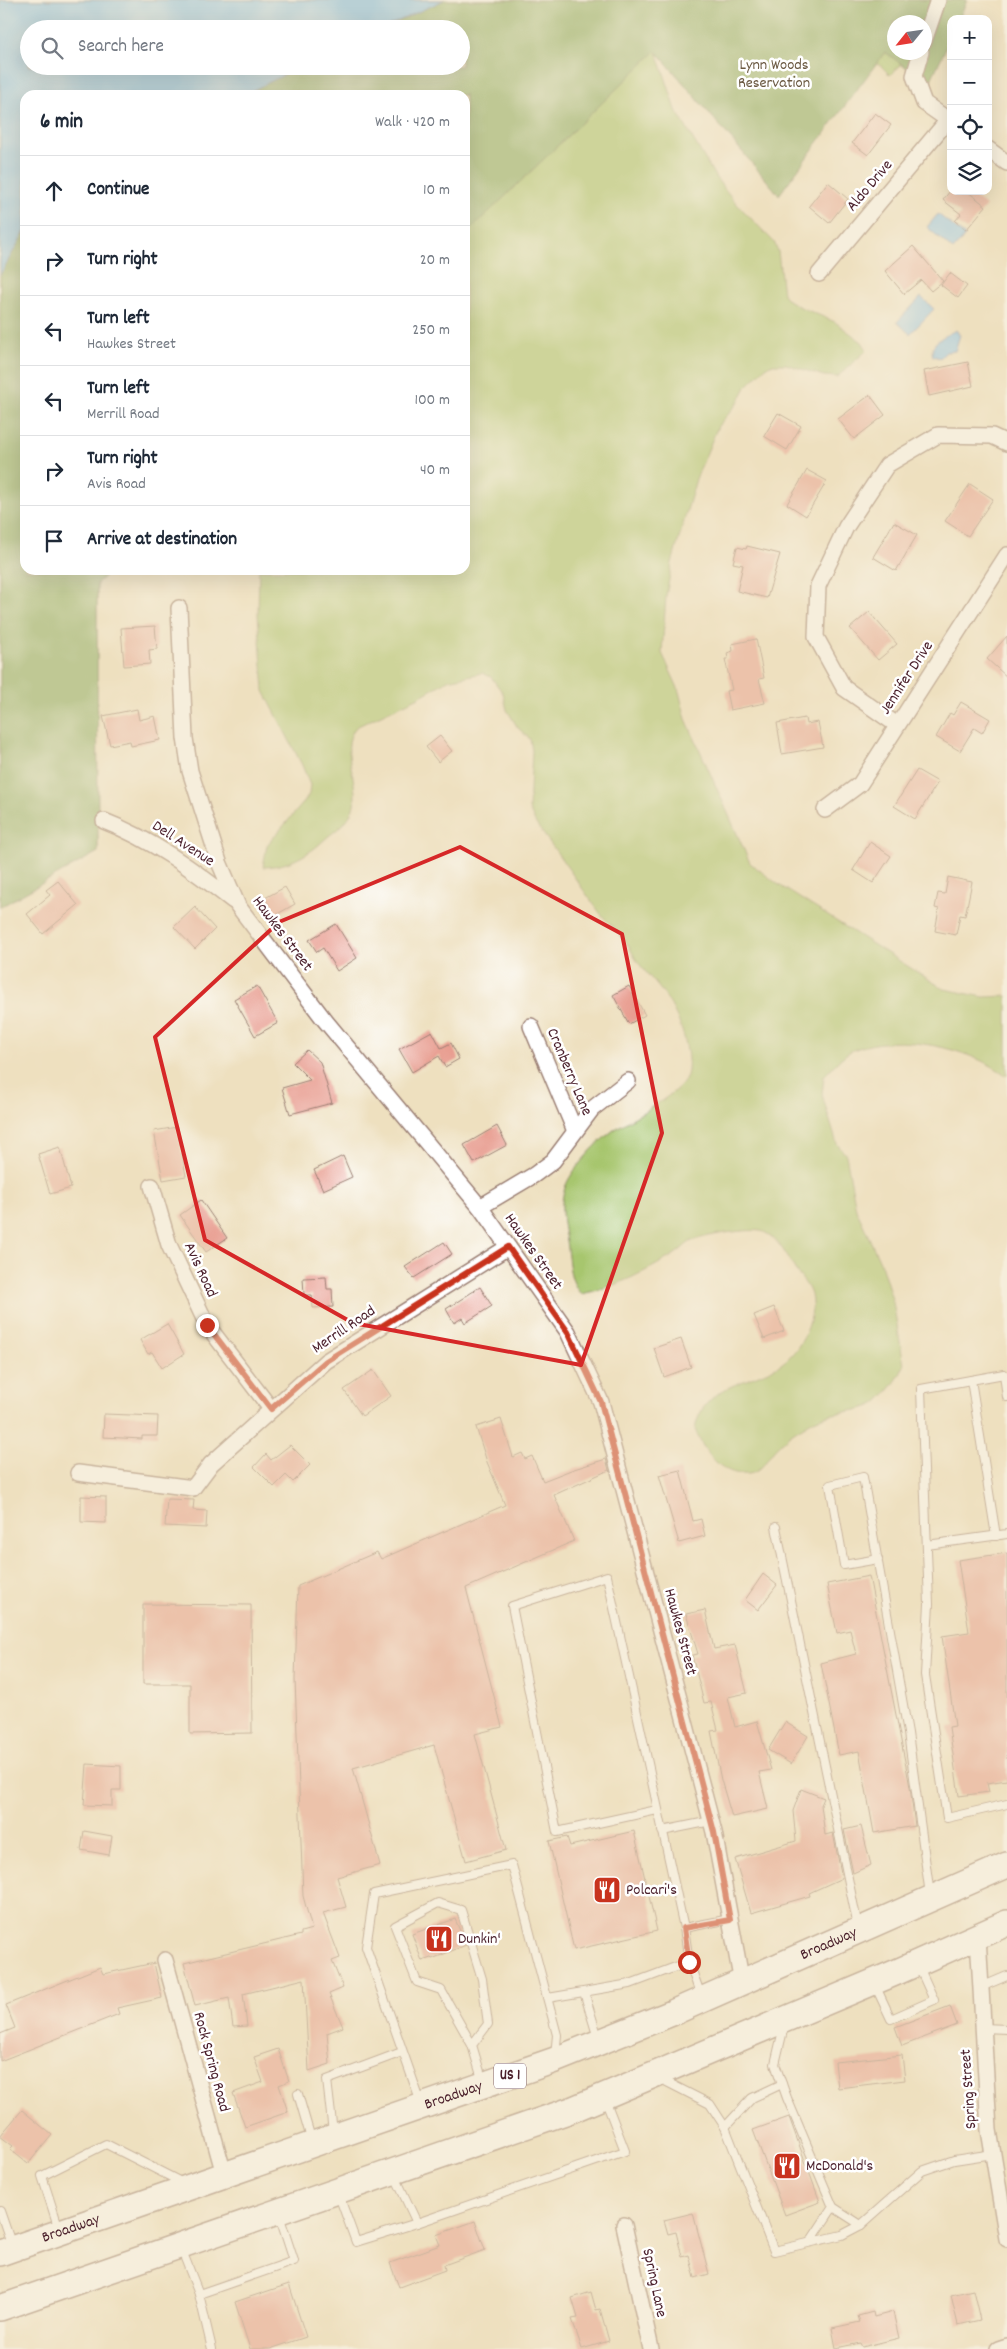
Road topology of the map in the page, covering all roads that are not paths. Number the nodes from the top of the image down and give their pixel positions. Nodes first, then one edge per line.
1 (938, 0) edge
2 (932, 18) edge
3 (919, 60) edge
4 (947, 120) edge
5 (947, 123) edge
6 (989, 150) edge
7 (1007, 164) edge
8 (819, 274) dead end
9 (1007, 442) edge
10 (1007, 555) edge
11 (179, 608) dead end
12 (897, 725) junction
13 (825, 810) dead end
14 (104, 821) dead end
15 (238, 906) junction
16 (531, 1026) dead end
17 (628, 1081) dead end
18 (575, 1131) junction
19 (152, 1186) dead end
20 (480, 1208) junction
21 (508, 1247) junction
22 (1006, 1374) edge
23 (971, 1380) junction
24 (1007, 1397) edge
25 (271, 1409) junction
26 (78, 1473) dead end
27 (776, 1528) dead end
28 (1007, 1534) edge
29 (996, 1536) junction
30 (927, 1545) junction
31 (878, 1559) junction
32 (1007, 1804) edge
33 (657, 1810) junction
34 (711, 1821) junction
35 (662, 1831) junction
36 (1007, 1865) edge
37 (931, 1899) junction
38 (730, 1920) junction
39 (1007, 1922) edge
40 (684, 1928) junction
41 (859, 1931) junction
42 (978, 1936) junction
43 (165, 1960) dead end
44 (689, 1962) junction
45 (918, 1962) junction
46 (1007, 1976) edge
47 (874, 1982) junction
48 (742, 1983) junction
49 (981, 1987) junction
50 (584, 1992) junction
51 (548, 1998) junction
52 (702, 2000) junction
53 (786, 2019) junction
54 (983, 2028) junction
55 (1007, 2029) edge
56 (599, 2043) junction
57 (472, 2045) junction
58 (402, 2052) junction
59 (555, 2060) junction
60 (654, 2075) junction
61 (782, 2084) junction
62 (484, 2086) junction
63 (298, 2094) dead end
64 (604, 2096) junction
65 (423, 2108) junction
66 (725, 2127) junction
67 (323, 2141) junction
68 (993, 2154) junction
69 (393, 2172) junction
70 (224, 2174) junction
71 (189, 2186) junction
72 (338, 2192) junction
73 (833, 2207) junction
74 (0, 2211) edge
75 (278, 2212) junction
76 (416, 2223) junction
77 (624, 2225) dead end
78 (861, 2225) junction
79 (60, 2232) junction
80 (1007, 2239) edge
81 (810, 2242) junction
82 (180, 2246) junction
83 (6, 2251) edge
84 (199, 2294) junction
85 (0, 2308) edge
86 (1007, 2346) edge
87 (212, 2349) edge
88 (651, 2349) edge
89 (998, 2349) edge

1 - 2 street
3 - 4 street
5 - 8 street, Aldo Drive
6 - 7 street
9 - 12 street
10 - 12 street, Jennifer Drive
11 - 15 street, Hawkes Street
12 - 13 street, Jennifer Drive
14 - 15 street, Dell Avenue
15 - 20 street, Hawkes Street
16 - 18 street, Cranberry Lane
17 - 18 street
18 - 20 street
19 - 25 street, Avis Road
20 - 21 street, Hawkes Street
21 - 25 street, Merrill Road
21 - 34 street, Hawkes Street
22 - 23 lane
22 - 24 lane
23 - 29 lane
23 - 30 lane
25 - 26 street, Merrill Road
27 - 41 lane
28 - 29 lane
29 - 30 lane
30 - 32 lane
31 - 31 lane
31 - 37 lane
33 - 33 lane
33 - 35 lane
34 - 35 lane
34 - 38 street, Hawkes Street
35 - 40 lane
36 - 37 highway, Broadway / US 1
37 - 41 highway, Broadway / US 1
38 - 40 lane
38 - 48 street, Hawkes Street
39 - 42 highway
40 - 44 lane
41 - 48 highway, Broadway / US 1
42 - 45 highway
42 - 49 street, Spring Street
43 - 70 street, Rock Spring Road
44 - 50 lane
44 - 52 lane
45 - 47 highway
45 - 47 lane
46 - 49 lane
47 - 53 highway
48 - 52 highway, Broadway / US 1
49 - 54 street, Spring Street
50 - 51 lane
50 - 56 lane
51 - 58 lane
51 - 59 lane
52 - 56 highway, Broadway / US 1
53 - 60 highway
53 - 61 lane
54 - 55 lane
54 - 68 street, Spring Street
56 - 59 highway, Broadway / US 1
57 - 57 lane
57 - 62 lane
58 - 65 lane
58 - 67 lane
59 - 62 highway, Broadway / US 1
60 - 64 highway
60 - 66 lane
61 - 66 lane
61 - 73 lane
62 - 65 highway, Broadway / US 1
63 - 67 lane
64 - 69 highway
64 - 76 lane
65 - 67 highway, Broadway / US 1
66 - 81 lane
67 - 70 highway, Broadway / US 1
68 - 78 lane
68 - 80 street, Spring Street
69 - 72 highway
69 - 76 lane
70 - 71 highway, Broadway / US 1
71 - 79 highway, Broadway / US 1
71 - 79 lane
72 - 75 highway
72 - 76 lane
73 - 78 lane
73 - 81 lane
74 - 83 lane
75 - 82 highway
75 - 84 lane
77 - 88 street, Spring Lane
78 - 81 lane
79 - 83 highway, Broadway / US 1
82 - 84 lane
82 - 85 highway
84 - 87 lane
86 - 89 street

